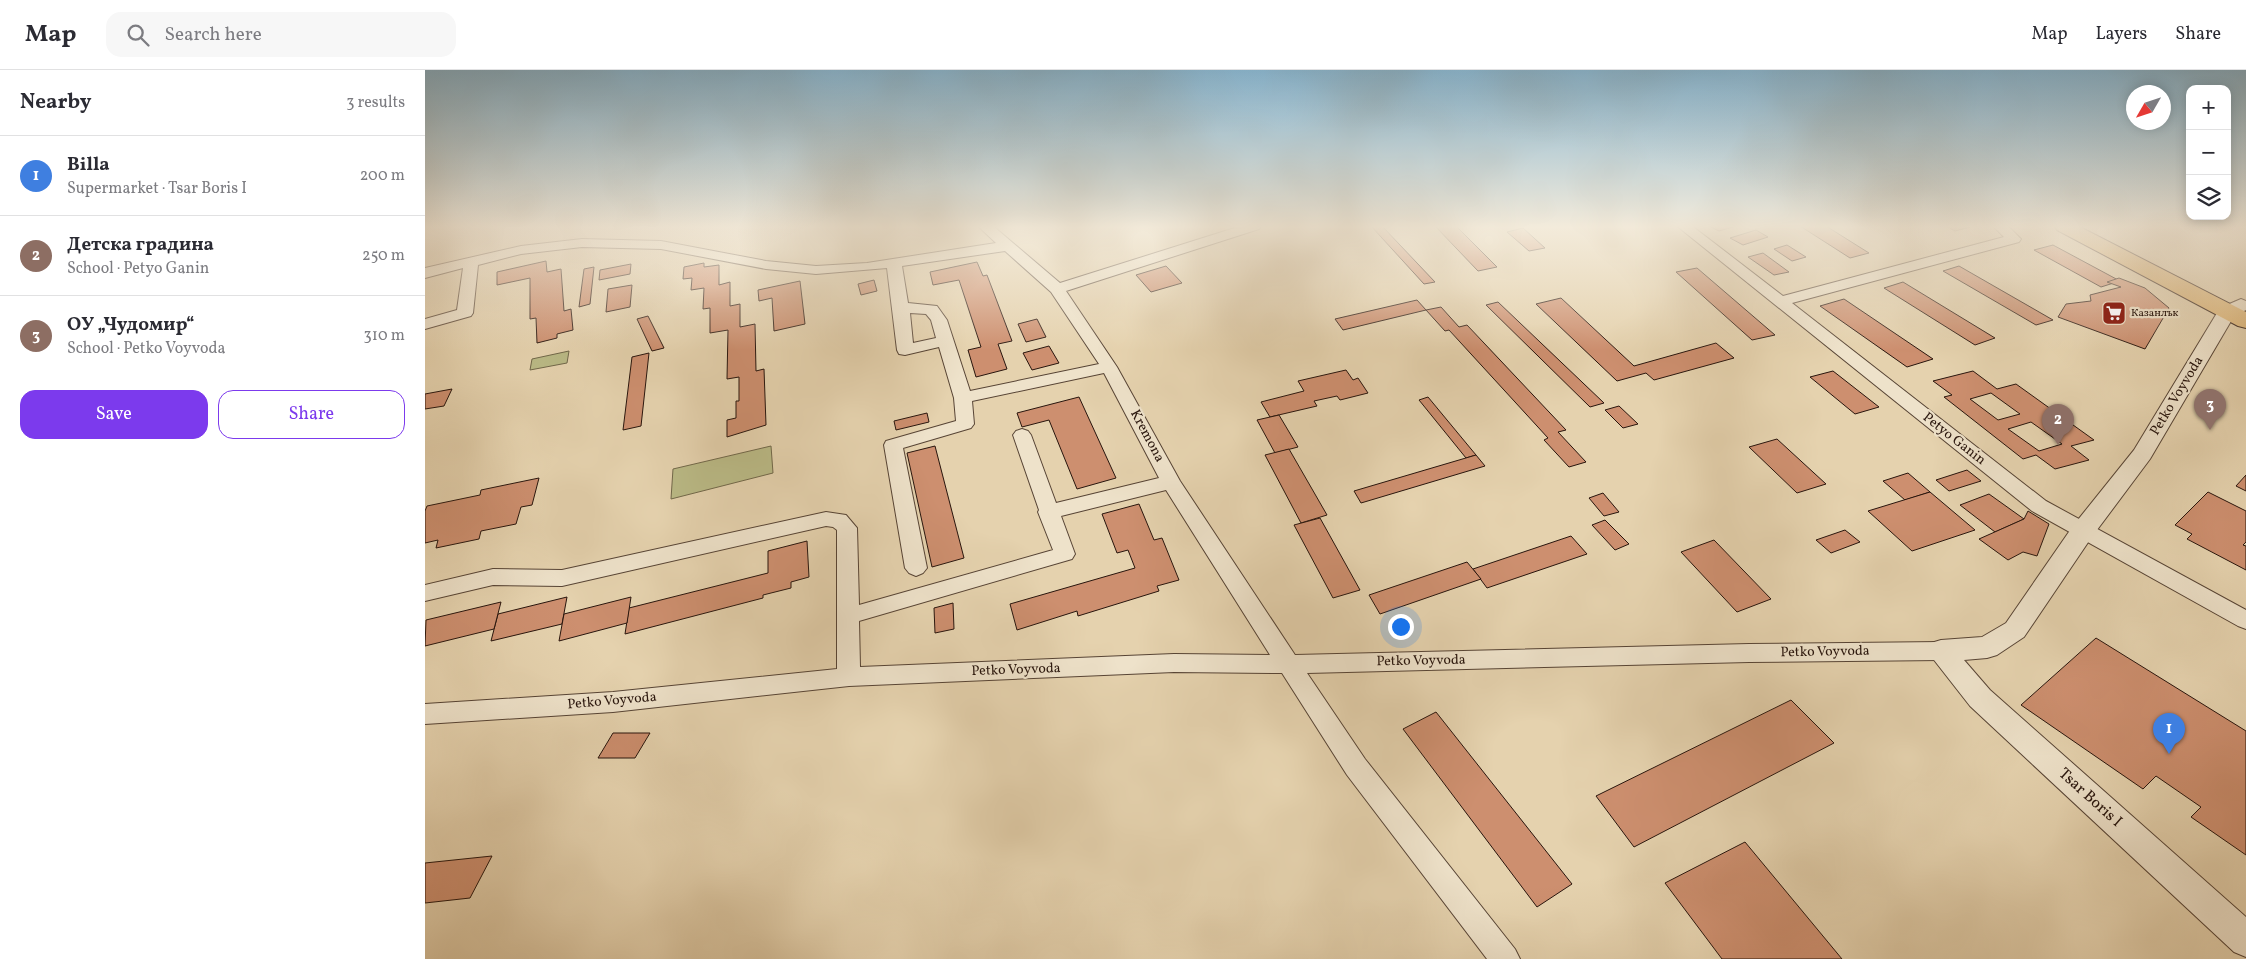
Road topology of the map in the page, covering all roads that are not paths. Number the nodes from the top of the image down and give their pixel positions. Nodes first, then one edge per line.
1 (448, 267) edge
2 (470, 267) edge
3 (791, 267) edge
4 (870, 267) edge
5 (895, 267) edge
6 (1034, 267) edge
7 (1124, 267) edge
8 (1736, 267) edge
9 (1908, 267) edge
10 (2149, 267) edge
11 (2162, 267) edge
12 (425, 273) edge
13 (1057, 289) junction
14 (1779, 302) junction
15 (901, 306) junction
16 (2240, 312) edge
17 (425, 324) edge
18 (945, 341) junction
19 (1109, 366) junction
20 (963, 398) junction
21 (1022, 435) dead end
22 (1171, 482) junction
23 (1048, 512) junction
24 (2082, 532) junction
25 (916, 568) dead end
26 (425, 593) edge
27 (849, 616) junction
28 (2246, 620) edge
29 (1941, 651) junction
30 (1287, 664) junction
31 (849, 677) junction
32 (425, 714) edge
33 (2246, 940) edge
34 (1505, 959) edge

1 - 12 street
2 - 17 street
3 - 4 street
5 - 15 street
6 - 13 street, Kremona
7 - 13 street
8 - 14 street, Petyo Ganin
9 - 14 street
10 - 16 main road
11 - 16 main road
13 - 19 street, Kremona
14 - 24 street, Petyo Ganin
15 - 18 street
15 - 18 street
16 - 24 street, Petko Voyvoda
18 - 20 street
19 - 20 street
19 - 22 street, Kremona
20 - 25 street
21 - 23 street
22 - 23 street
22 - 30 street, Kremona
23 - 27 street
24 - 28 street, Petyo Ganin
24 - 29 street, Petko Voyvoda
26 - 27 street
27 - 31 street
29 - 30 street, Petko Voyvoda
29 - 33 street, Tsar Boris I
30 - 31 street, Petko Voyvoda
30 - 34 street, Kremona
31 - 32 street, Petko Voyvoda

